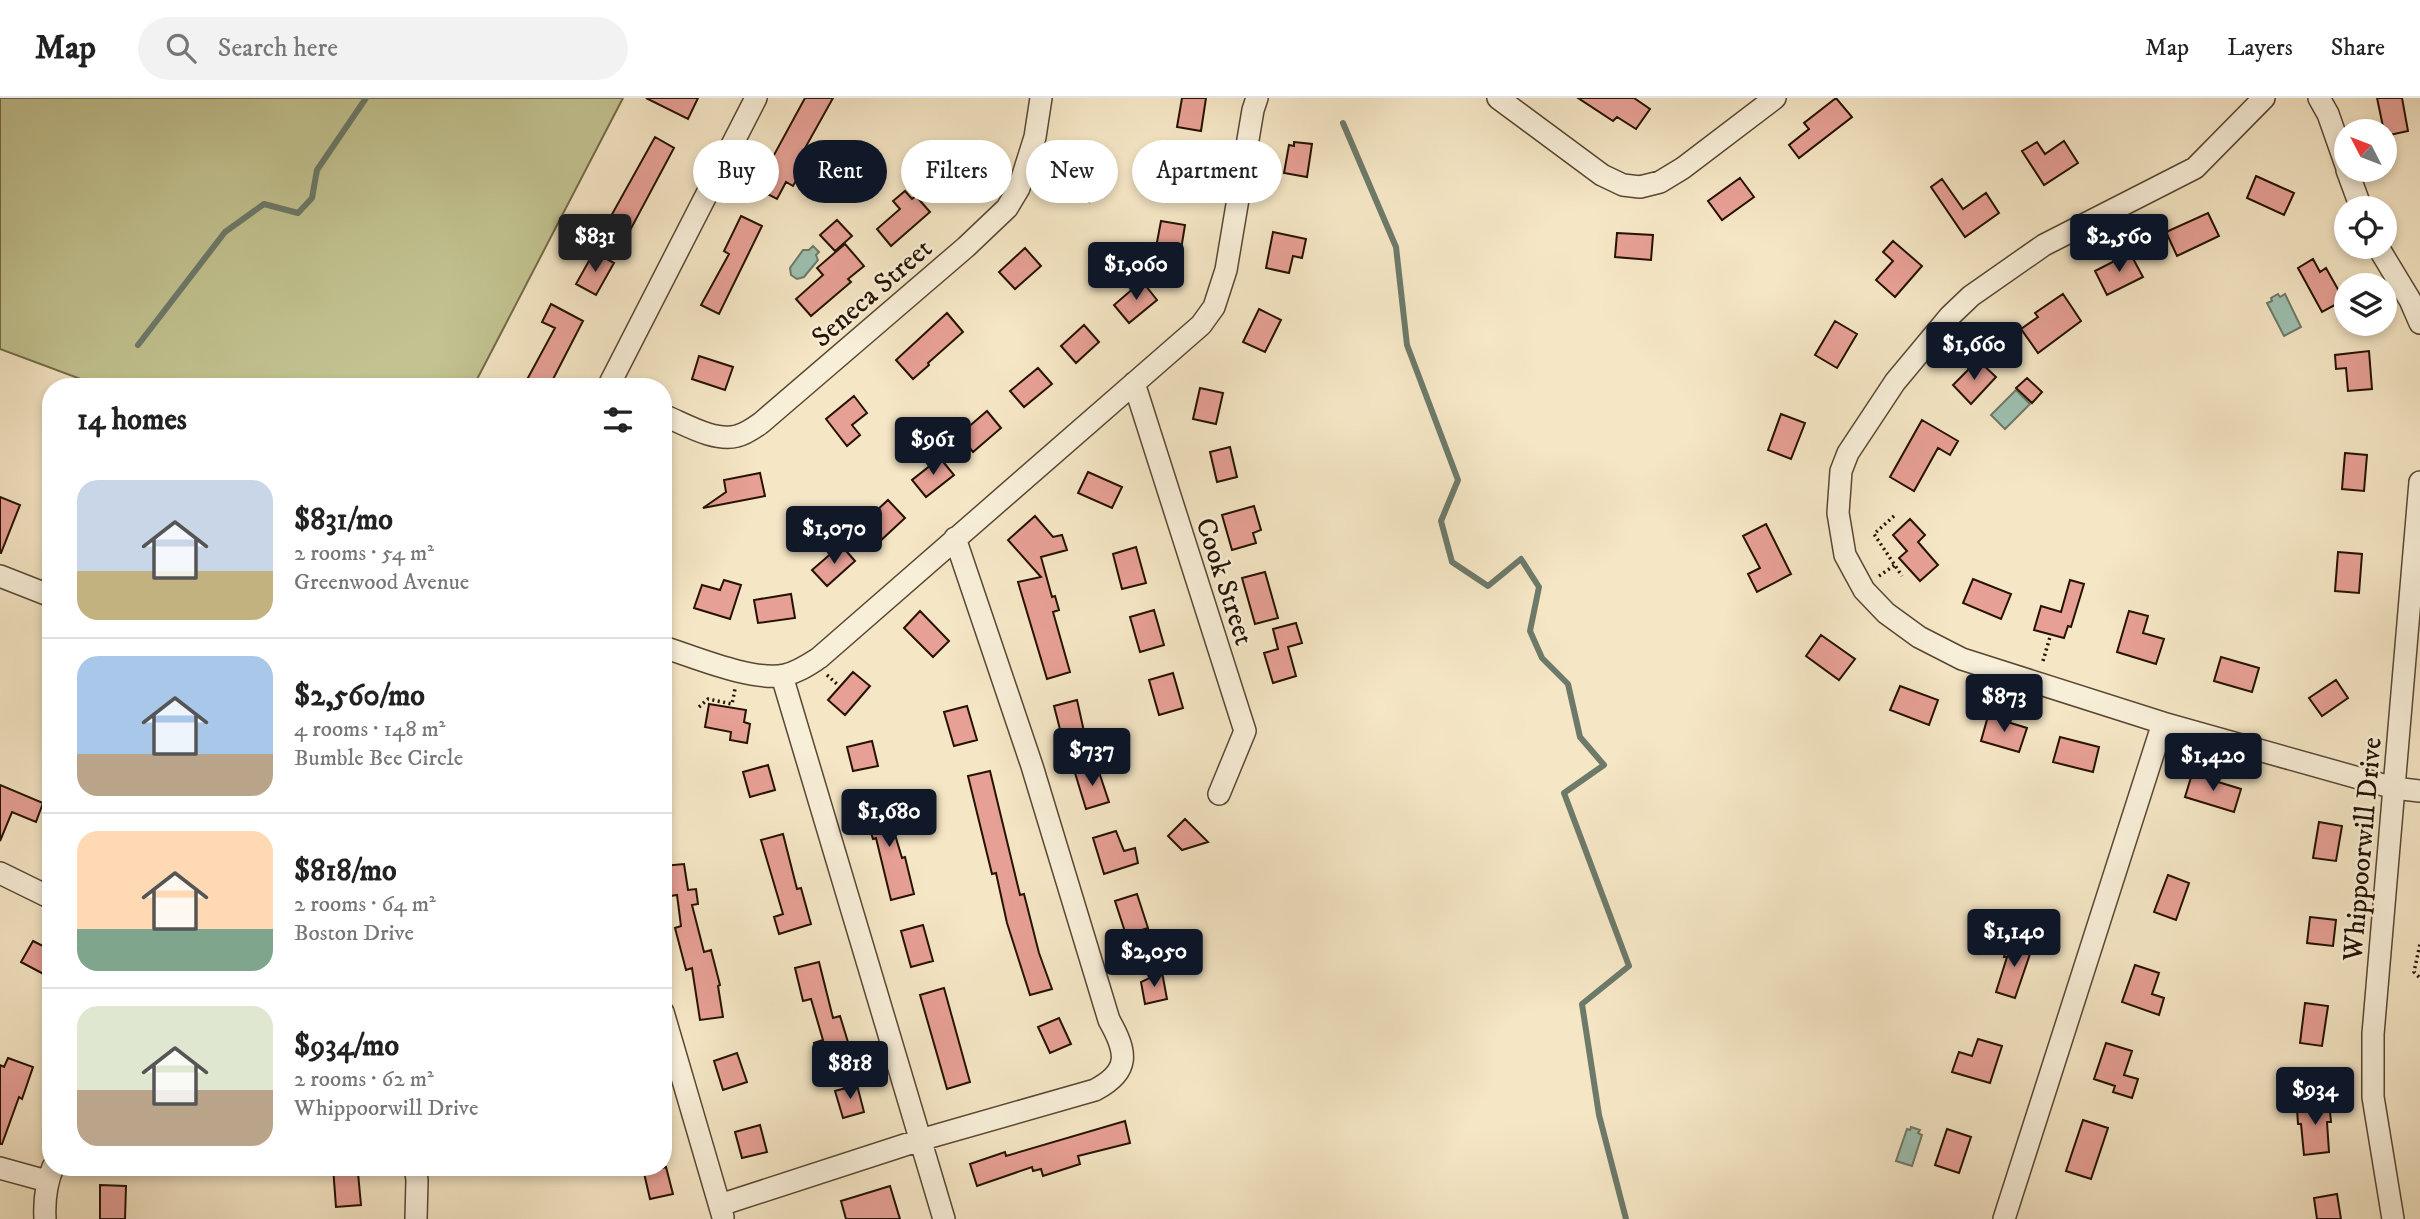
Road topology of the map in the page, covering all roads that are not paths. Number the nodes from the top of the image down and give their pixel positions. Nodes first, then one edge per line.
1 (756, 98) edge
2 (1041, 98) edge
3 (1257, 98) edge
4 (1498, 98) edge
5 (1775, 98) edge
6 (2264, 98) edge
7 (2319, 98) edge
8 (2334, 131) edge
9 (2385, 259) edge
10 (2420, 323) edge
11 (613, 378) edge
12 (1133, 383) junction
13 (672, 419) edge
14 (2420, 482) edge
15 (955, 538) junction
16 (0, 576) edge
17 (42, 592) edge
18 (672, 650) edge
19 (782, 676) junction
20 (2163, 723) junction
21 (2394, 788) junction
22 (2420, 792) edge
23 (1219, 794) dead end
24 (0, 873) edge
25 (42, 894) edge
26 (672, 1043) edge
27 (919, 1140) junction
28 (0, 1168) edge
29 (42, 1173) edge
30 (50, 1176) edge
31 (415, 1176) edge
32 (722, 1212) edge
33 (45, 1219) edge
34 (416, 1219) edge
35 (944, 1219) edge
36 (2004, 1219) edge
37 (2393, 1219) edge

1 - 11 street
2 - 13 street, Seneca Street
3 - 12 street
4 - 5 street
6 - 20 street
7 - 8 street
9 - 10 street
12 - 15 street
12 - 23 street, Cook Street
14 - 21 street, Whippoorwill Drive
15 - 19 street
15 - 27 street
16 - 17 street
18 - 19 street
19 - 27 street
20 - 21 street
20 - 36 street
21 - 22 street
21 - 37 street, Whippoorwill Drive
24 - 25 street
26 - 32 street
27 - 32 street
27 - 35 street
28 - 29 street
30 - 33 street
31 - 34 street

